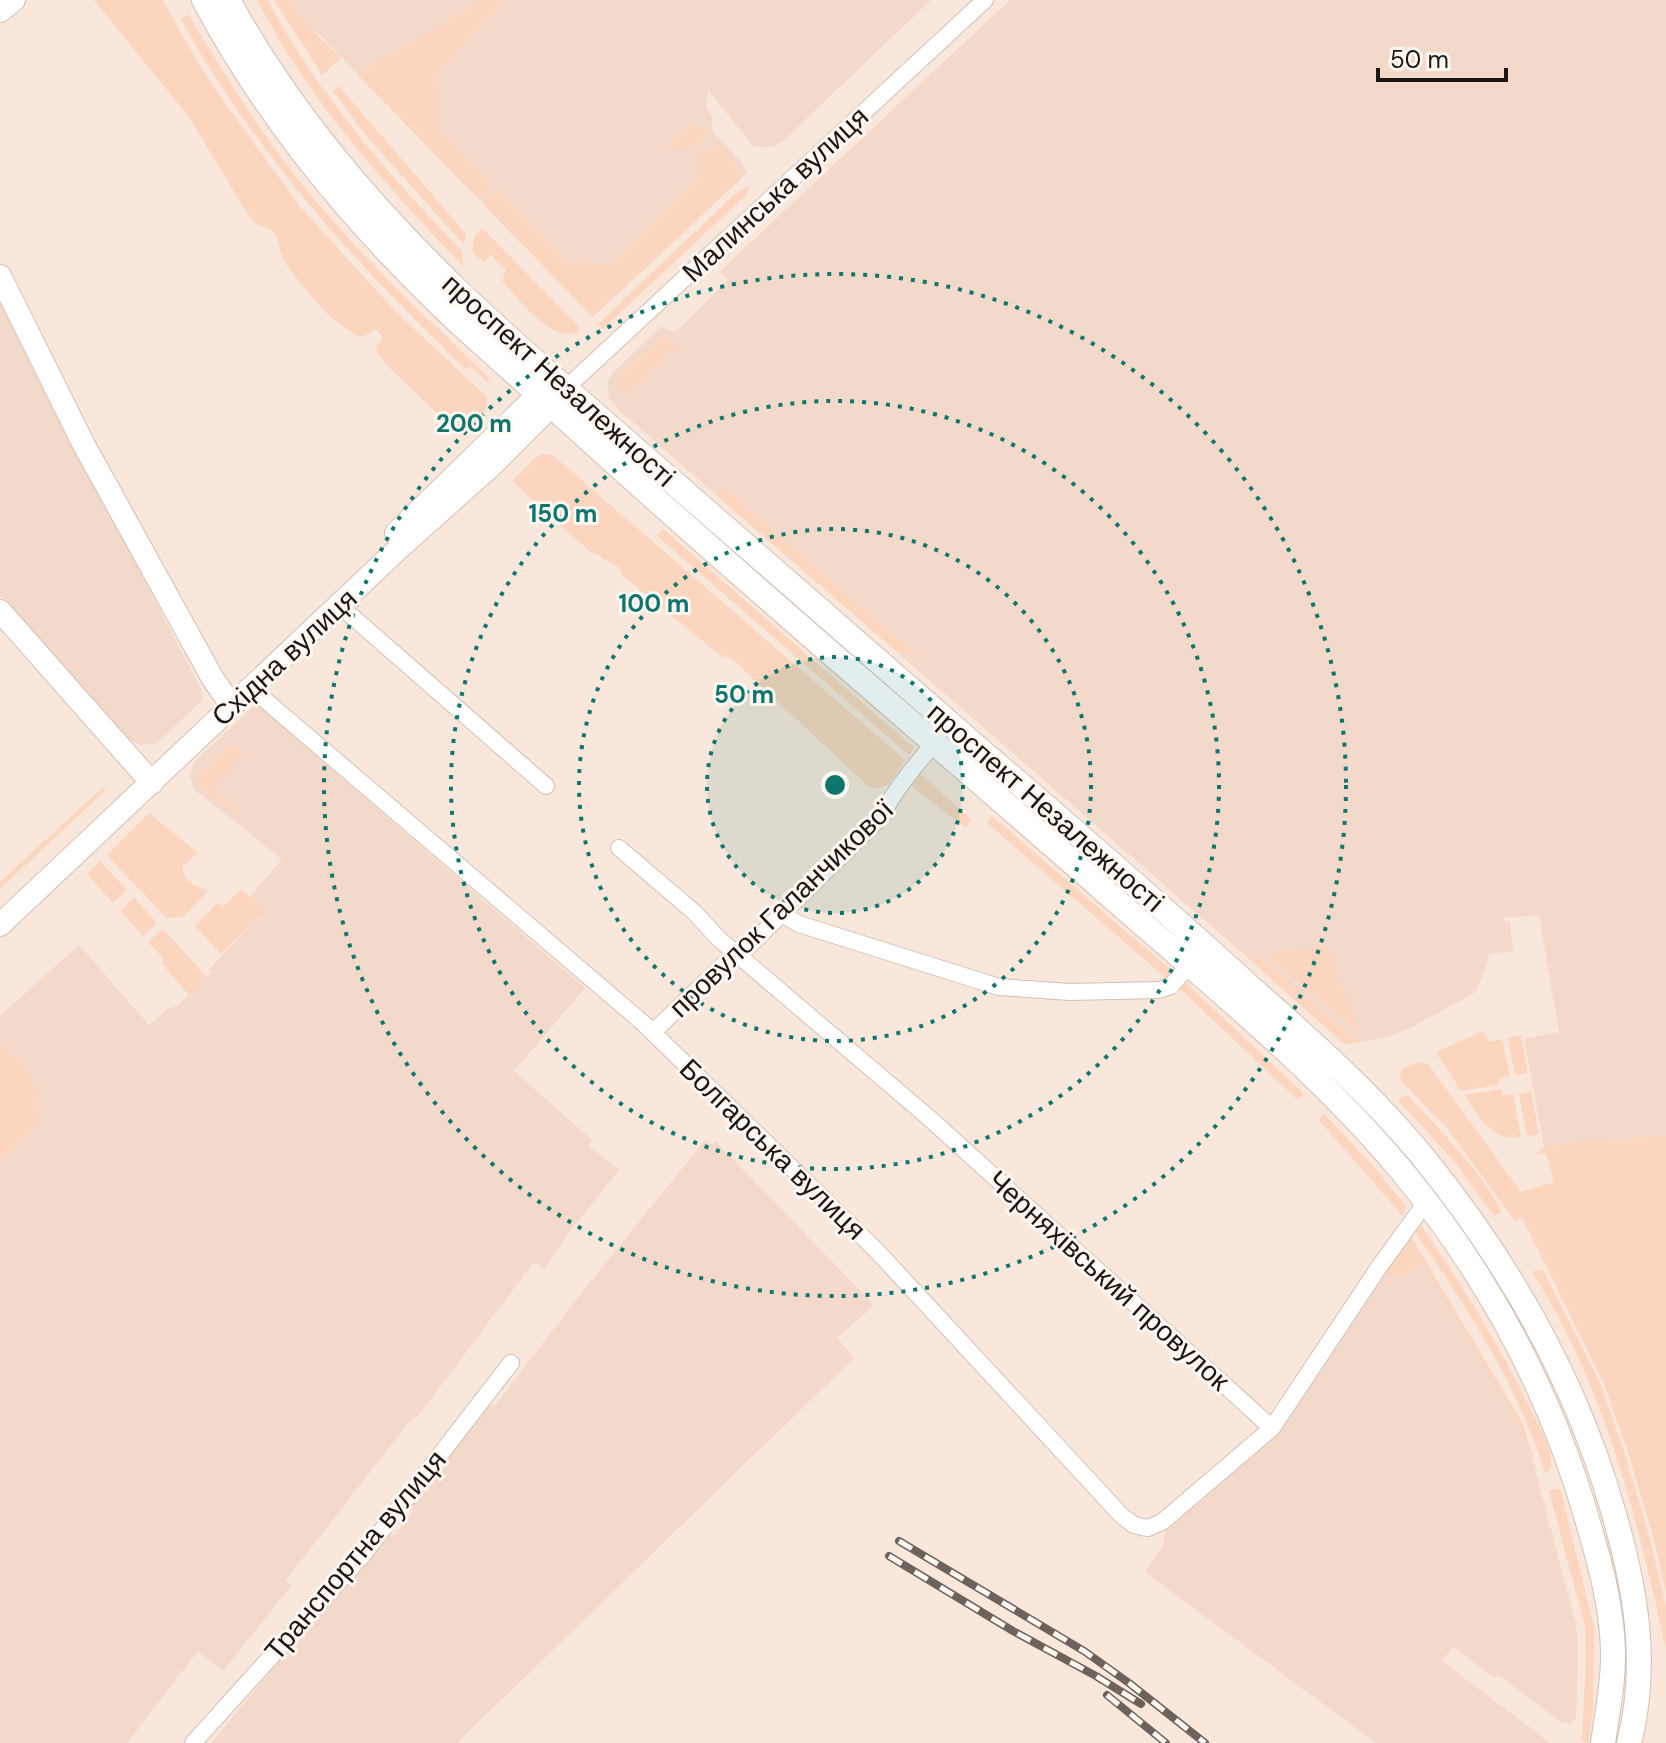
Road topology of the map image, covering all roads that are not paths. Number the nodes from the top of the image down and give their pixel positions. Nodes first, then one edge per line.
1 (14, 0) edge
2 (204, 0) edge
3 (228, 0) edge
4 (985, 0) edge
5 (0, 11) edge
6 (0, 276) edge
7 (555, 391) junction
8 (339, 605) junction
9 (0, 611) edge
10 (251, 688) junction
11 (228, 701) junction
12 (935, 743) junction
13 (148, 778) junction
14 (546, 786) dead end
15 (619, 848) dead end
16 (0, 908) edge
17 (782, 914) junction
18 (0, 925) edge
19 (738, 955) junction
20 (1189, 965) junction
21 (653, 1032) junction
22 (1426, 1202) junction
23 (511, 1363) dead end
24 (1272, 1428) junction
25 (193, 1743) edge
26 (1603, 1743) edge
27 (1629, 1743) edge

1 - 5 main road
2 - 7 main road, проспект Незалежності
3 - 7 main road, проспект Незалежності
4 - 7 street, Малинська вулиця
6 - 11 main road
7 - 8 main road, Східна вулиця
7 - 11 main road, Східна вулиця
7 - 12 main road, проспект Незалежності
7 - 27 main road, проспект Незалежності
8 - 10 main road, Східна вулиця
8 - 14 street
9 - 13 main road
10 - 11 main road, Східна вулиця
10 - 21 street, Болгарська вулиця
11 - 13 main road, Східна вулиця
12 - 17 street, провулок Галанчикової
12 - 20 main road, проспект Незалежності
13 - 16 main road, Східна вулиця
13 - 18 main road, Східна вулиця
15 - 19 street, Черняхівський провулок
17 - 19 street, провулок Галанчикової
17 - 20 street
19 - 21 street, провулок Галанчикової
19 - 24 street, Черняхівський провулок
20 - 22 main road, проспект Незалежності
21 - 24 street, Болгарська вулиця
22 - 24 street
22 - 26 main road, проспект Незалежності
23 - 25 street, Транспортна вулиця

